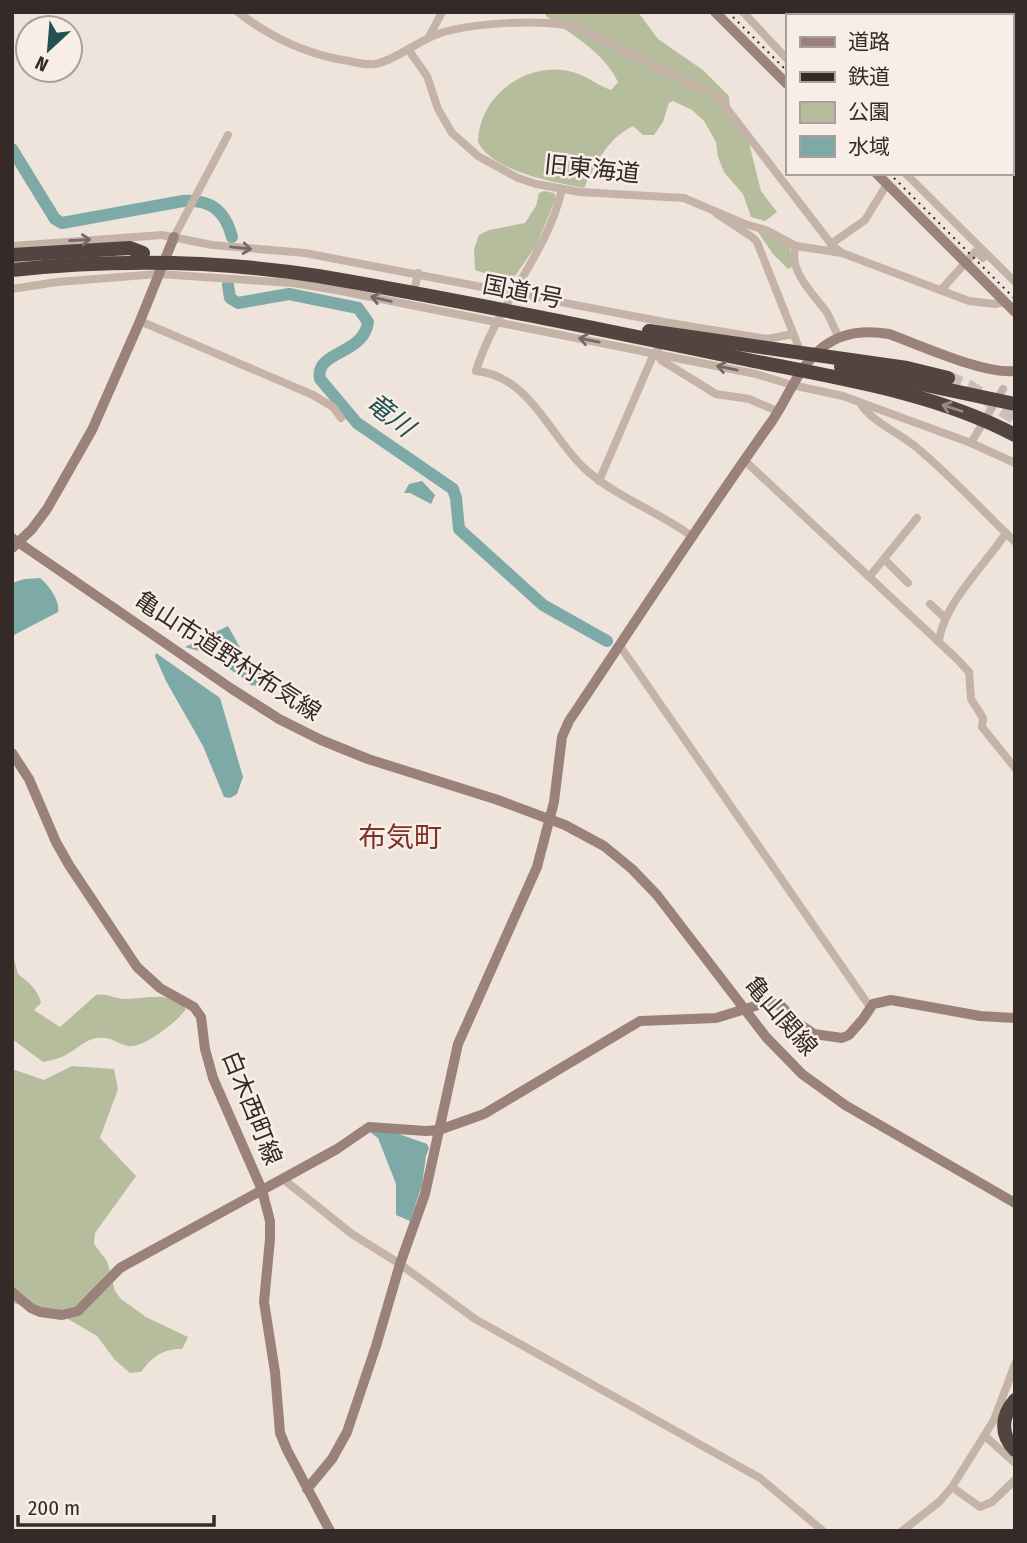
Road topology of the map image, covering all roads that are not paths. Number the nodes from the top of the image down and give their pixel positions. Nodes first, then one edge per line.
1 (238, 12) edge
2 (442, 12) edge
3 (715, 12) edge
4 (743, 12) edge
5 (429, 37) junction
6 (408, 49) junction
7 (786, 59) edge
8 (786, 83) edge
9 (228, 135) dead end
10 (878, 175) edge
11 (907, 175) edge
12 (887, 184) junction
13 (562, 189) junction
14 (712, 209) junction
15 (172, 242) junction
16 (831, 244) junction
17 (12, 246) edge
18 (796, 246) junction
19 (842, 253) junction
20 (12, 255) edge
21 (142, 258) junction
22 (12, 261) edge
23 (12, 271) edge
24 (158, 272) junction
25 (417, 276) junction
26 (12, 280) edge
27 (1015, 282) edge
28 (12, 289) edge
29 (1015, 289) edge
30 (941, 290) junction
31 (511, 295) junction
32 (1004, 302) junction
33 (411, 303) junction
34 (1015, 313) edge
35 (498, 319) junction
36 (140, 321) junction
37 (664, 324) junction
38 (647, 331) junction
39 (793, 334) junction
40 (839, 337) junction
41 (694, 349) junction
42 (657, 351) junction
43 (806, 365) junction
44 (1015, 371) edge
45 (881, 376) junction
46 (948, 378) tunnel mouth
47 (794, 382) junction
48 (1003, 389) dead end
49 (860, 403) junction
50 (1015, 404) edge
51 (777, 411) junction
52 (341, 418) dead end
53 (1015, 435) edge
54 (972, 441) junction
55 (744, 460) junction
56 (1015, 463) edge
57 (599, 481) junction
58 (917, 518) dead end
59 (1006, 533) junction
60 (693, 537) junction
61 (14, 542) edge
62 (1015, 542) edge
63 (884, 559) junction
64 (870, 576) junction
65 (908, 583) dead end
66 (930, 604) dead end
67 (945, 618) junction
68 (939, 640) junction
69 (620, 646) junction
70 (12, 753) edge
71 (1015, 768) edge
72 (549, 819) junction
73 (870, 1007) junction
74 (744, 1009) junction
75 (1015, 1017) edge
76 (439, 1130) junction
77 (283, 1179) junction
78 (262, 1190) junction
79 (1015, 1203) edge
80 (400, 1264) junction
81 (12, 1292) edge
82 (1015, 1364) edge
83 (1015, 1401) edge
84 (985, 1436) junction
85 (1015, 1450) edge
86 (1015, 1463) edge
87 (1015, 1480) edge
88 (952, 1487) junction
89 (307, 1489) junction
90 (330, 1531) edge
91 (824, 1531) edge
92 (902, 1531) edge

1 - 6 street
2 - 5 street
3 - 8 street
4 - 7 street
5 - 6 street
5 - 16 street
6 - 13 street, 旧東海道
9 - 15 street
10 - 12 street
11 - 27 street
12 - 16 street
12 - 32 street
13 - 14 street, 旧東海道
13 - 31 street
14 - 18 street, 旧東海道
14 - 39 street
17 -> 15 street
15 - 24 street
15 -> 25 street
16 - 19 street
18 - 19 street, 旧東海道
18 - 40 street
19 - 30 street, 旧東海道
20 - 21 highway
21 - 22 highway, 国道1号
21 - 23 highway, 国道1号
21 - 26 highway
21 - 38 highway, 国道1号
21 - 41 highway, 国道1号
24 - 28 street
33 -> 24 street
24 - 36 street
25 - 31 street
25 - 33 street
29 - 30 street
30 - 32 street, 旧東海道
31 - 35 street
31 - 37 street
32 - 34 street
33 - 35 street
42 -> 35 street
35 - 57 street
36 - 52 street
36 - 61 street
37 - 39 street
37 - 42 street
38 - 45 highway
38 - 46 highway, 国道1号
39 - 43 street
40 - 43 street
40 - 44 street
41 - 45 highway
53 -> 41 highway, 国道1号
47 -> 42 street
42 - 51 street
42 - 57 street
43 - 47 street
45 - 50 highway
47 - 49 street
47 - 51 street
48 - 54 street
49 - 54 street
49 - 59 street
51 - 55 street
54 - 56 street
55 - 60 street
55 - 64 street
57 - 60 street
58 - 63 street
59 - 62 street
59 - 67 street
60 - 69 street
61 - 72 street, 亀山市道野村布気線
63 - 64 street
63 - 65 street
64 - 68 street
66 - 67 street
67 - 68 street
68 - 71 street
69 - 72 street
69 - 73 street
70 - 78 street, 白木西町線
72 - 74 street, 亀山関線
72 - 76 street
73 - 74 street
73 - 75 street
74 - 76 street
74 - 79 street, 亀山関線
76 - 77 street
76 - 80 street
77 - 78 street
77 - 80 street
78 - 81 street
78 - 89 street, 白木西町線
80 - 89 street
80 - 91 street
82 - 84 street
83 - 85 highway
84 - 86 street
84 - 88 street
87 - 88 street
88 - 92 street
89 - 90 street, 白木西町線

